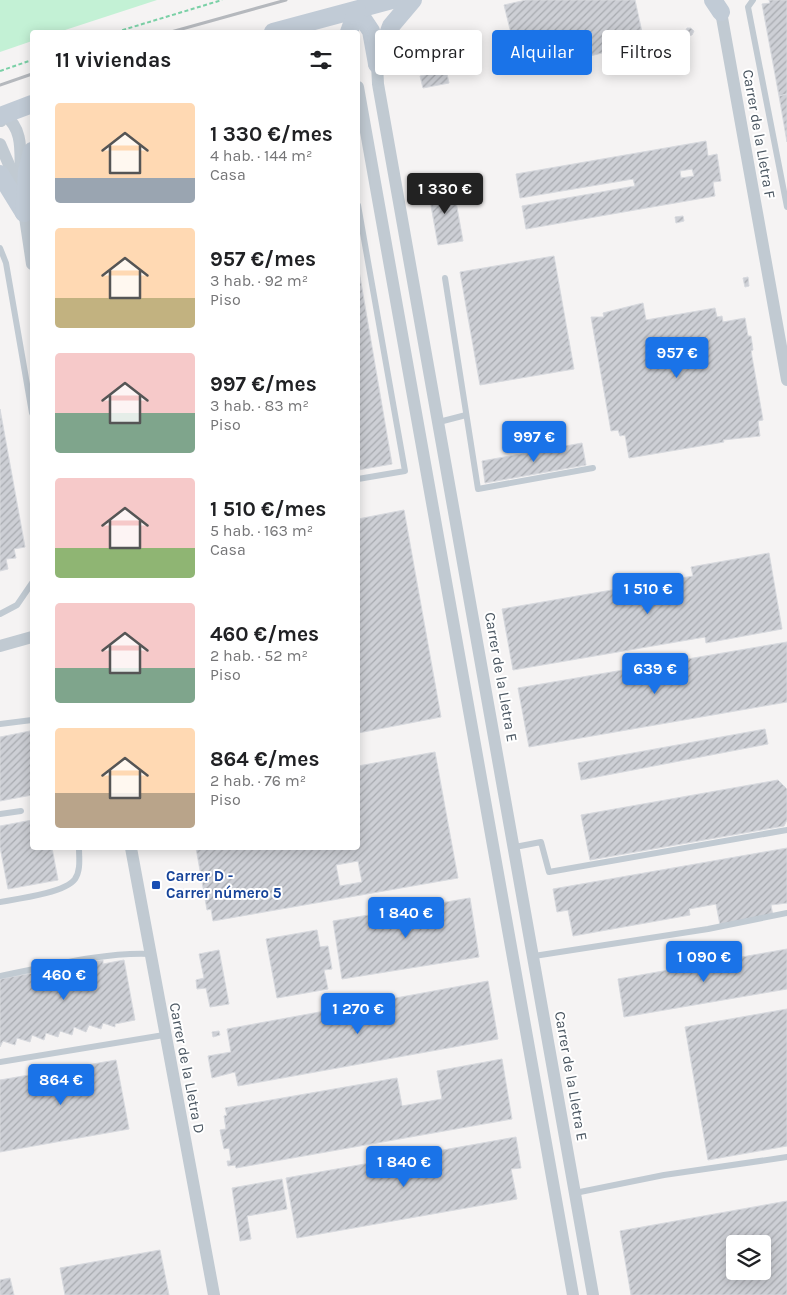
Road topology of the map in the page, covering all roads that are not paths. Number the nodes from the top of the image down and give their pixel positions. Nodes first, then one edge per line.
1 (392, 0) edge
2 (413, 0) edge
3 (753, 0) edge
4 (719, 3) edge
5 (357, 10) junction
6 (285, 30) edge
7 (350, 30) edge
8 (390, 30) edge
9 (375, 53) edge
10 (378, 75) edge
11 (360, 98) edge
12 (30, 105) edge
13 (1, 118) edge
14 (0, 144) edge
15 (30, 158) edge
16 (0, 174) edge
17 (787, 207) edge
18 (24, 213) junction
19 (360, 217) edge
20 (30, 246) edge
21 (0, 248) edge
22 (445, 278) dead end
23 (787, 380) edge
24 (30, 401) edge
25 (466, 415) junction
26 (439, 422) junction
27 (593, 468) dead end
28 (360, 479) edge
29 (30, 586) edge
30 (0, 614) edge
31 (30, 638) edge
32 (15, 643) junction
33 (0, 646) edge
34 (30, 646) edge
35 (30, 720) edge
36 (0, 724) edge
37 (21, 810) dead end
38 (0, 814) edge
39 (787, 830) edge
40 (515, 847) junction
41 (79, 850) edge
42 (131, 850) edge
43 (0, 902) edge
44 (787, 914) edge
45 (150, 954) junction
46 (534, 956) junction
47 (0, 976) edge
48 (164, 1035) junction
49 (0, 1062) edge
50 (787, 1157) edge
51 (575, 1193) junction
52 (214, 1295) edge
53 (573, 1295) edge
54 (593, 1295) edge

1 - 5 main road
2 - 8 main road
3 - 17 lane
4 - 23 street, Carrer de la Lletra F
5 - 6 main road
5 - 7 main road
5 - 9 main road
10 - 26 street, Carrer de la Lletra E
11 - 53 street
12 - 13 main road
13 - 18 street
14 - 18 street
15 - 18 main road
16 - 18 main road
18 - 20 street
19 - 28 lane
21 - 24 lane
22 - 25 lane
25 - 26 lane
25 - 27 lane
26 - 40 street, Carrer de la Lletra E
29 - 30 lane
31 - 32 street
32 - 33 street
32 - 34 street
35 - 36 lane
37 - 38 lane
39 - 40 lane
40 - 46 street, Carrer de la Lletra E
41 - 43 lane
42 - 45 street, Carrer de la Lletra D
44 - 46 lane
45 - 47 lane
45 - 48 street, Carrer de la Lletra D
46 - 51 street, Carrer de la Lletra E
48 - 49 lane
48 - 52 street, Carrer de la Lletra D
50 - 51 lane
51 - 54 street, Carrer de la Lletra E

